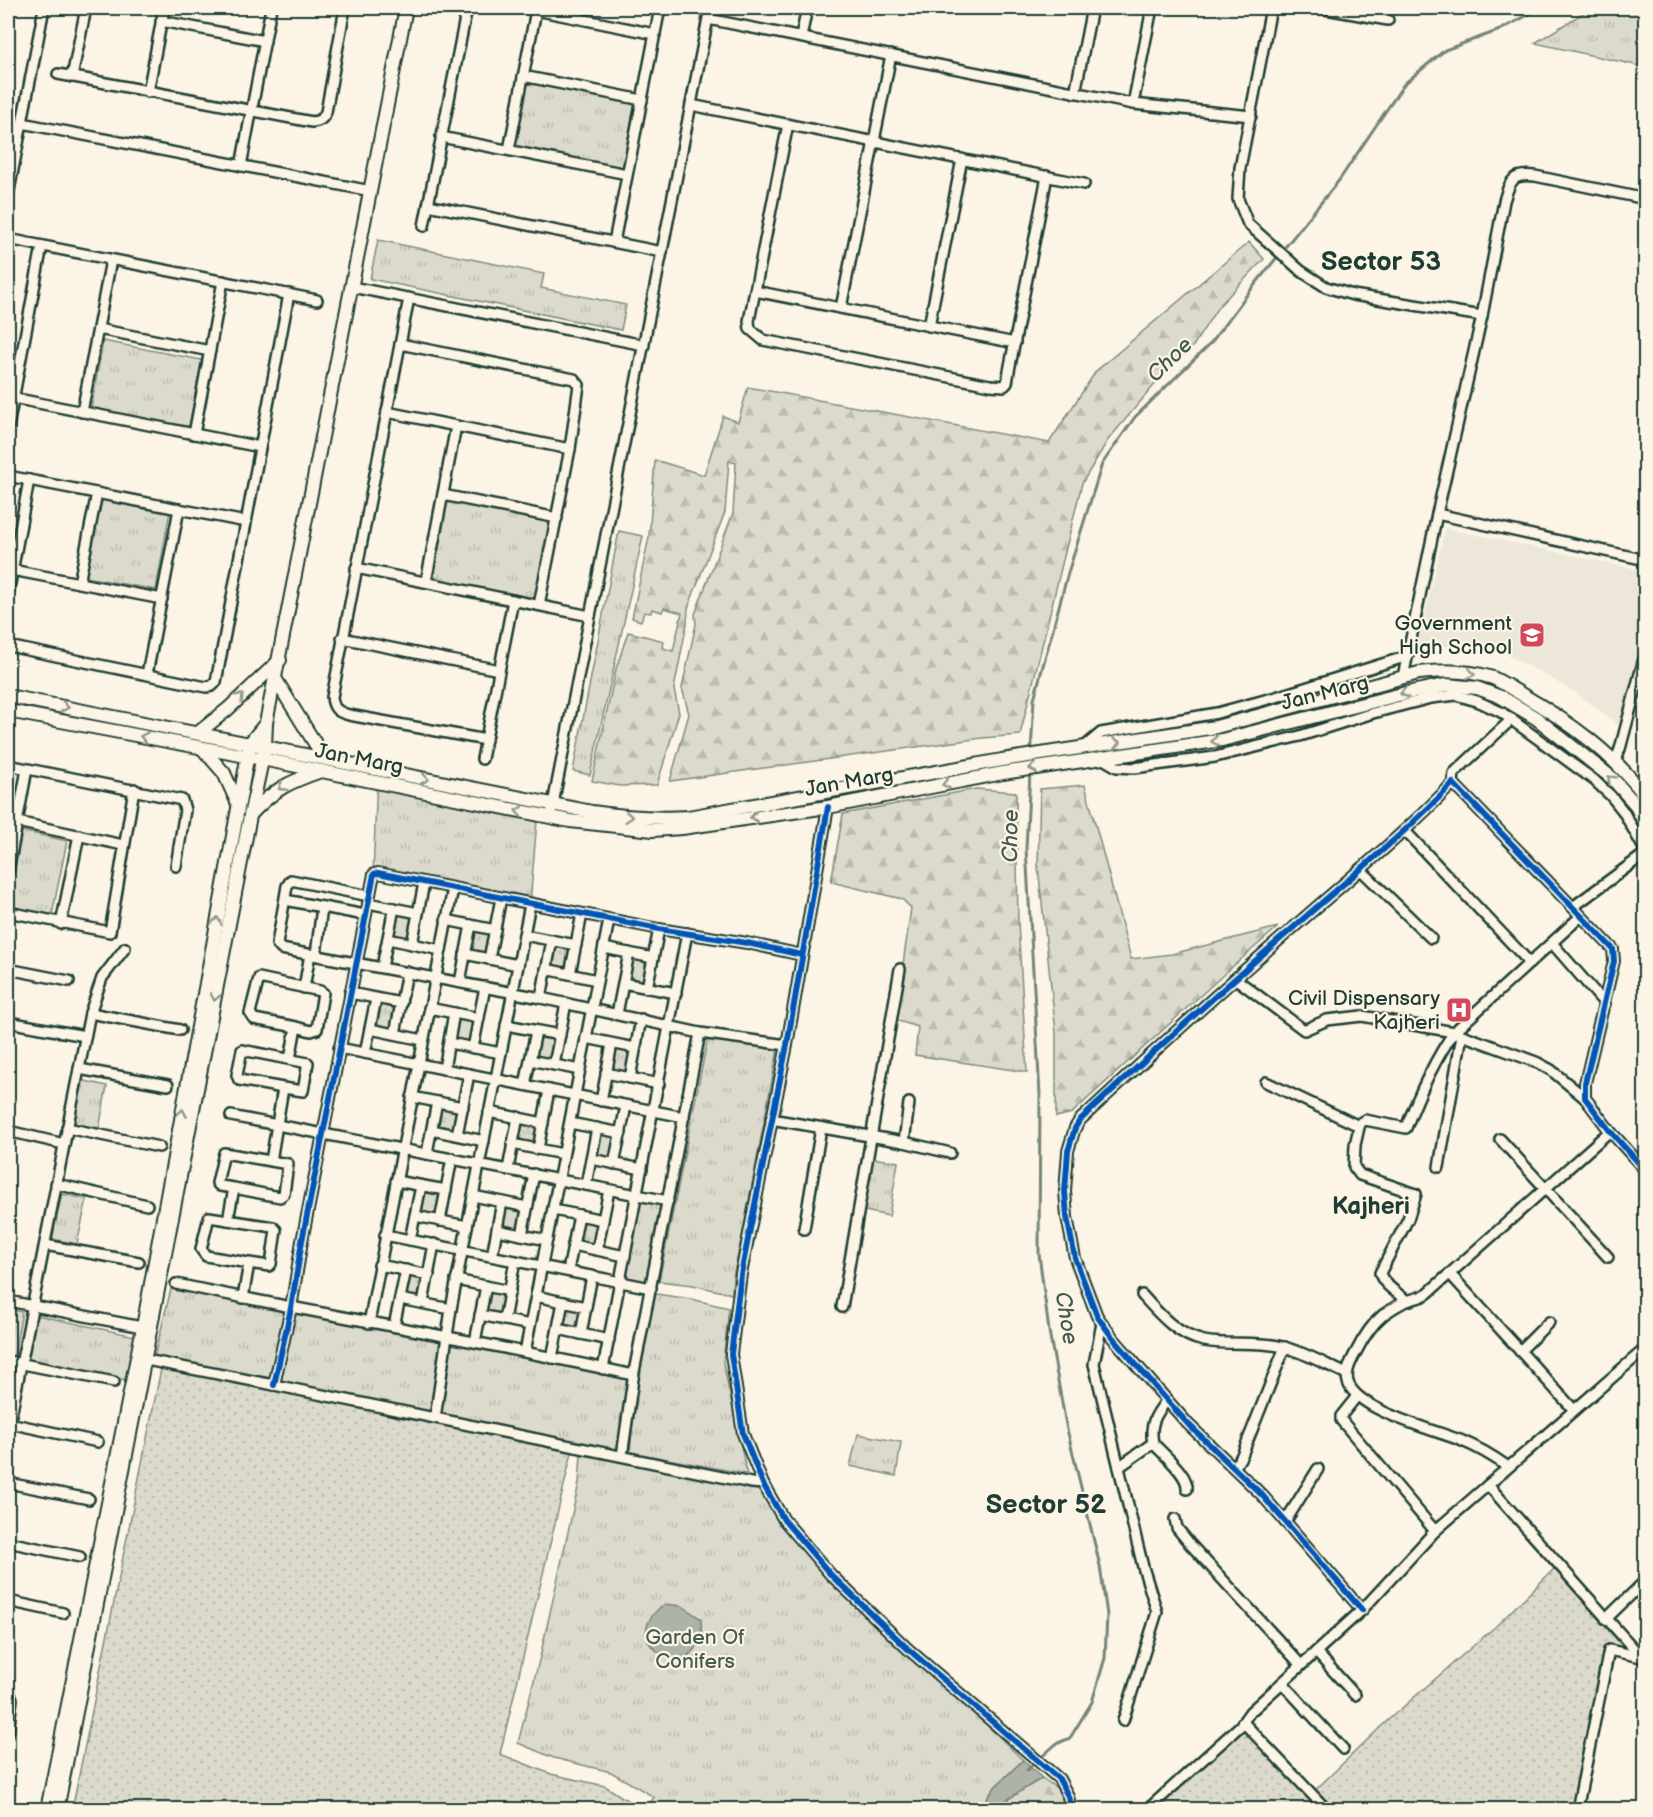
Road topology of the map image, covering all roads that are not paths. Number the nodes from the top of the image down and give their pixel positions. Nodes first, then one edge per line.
1 (44, 8) edge
2 (86, 8) edge
3 (164, 8) edge
4 (272, 8) edge
5 (345, 8) edge
6 (406, 8) edge
7 (467, 8) edge
8 (526, 8) edge
9 (660, 8) edge
10 (710, 8) edge
11 (807, 8) edge
12 (1092, 8) edge
13 (1152, 8) edge
14 (1271, 8) edge
15 (1320, 8) edge
16 (536, 10) junction
17 (708, 19) junction
18 (1388, 20) dead end
19 (161, 21) junction
20 (655, 34) junction
21 (801, 37) junction
22 (265, 41) junction
23 (891, 56) junction
24 (58, 74) dead end
25 (523, 76) junction
26 (72, 77) junction
27 (148, 92) junction
28 (1075, 93) junction
29 (642, 100) junction
30 (1133, 104) junction
31 (691, 105) junction
32 (252, 112) junction
33 (1251, 116) junction
34 (21, 123) junction
35 (788, 124) junction
36 (441, 137) junction
37 (874, 141) junction
38 (509, 150) junction
39 (962, 159) junction
40 (241, 166) junction
41 (627, 174) junction
42 (1047, 176) junction
43 (1084, 184) dead end
44 (371, 191) junction
45 (8, 196) edge
46 (1646, 199) edge
47 (428, 205) junction
48 (424, 226) dead end
49 (8, 239) edge
50 (614, 242) junction
51 (42, 246) junction
52 (662, 252) junction
53 (111, 260) junction
54 (223, 281) junction
55 (352, 286) junction
56 (755, 291) junction
57 (289, 294) junction
58 (409, 298) junction
59 (317, 300) dead end
60 (841, 308) junction
61 (1482, 316) junction
62 (929, 326) junction
63 (98, 329) junction
64 (1015, 343) junction
65 (400, 344) junction
66 (644, 345) junction
67 (210, 351) junction
68 (13, 398) junction
69 (82, 412) junction
70 (387, 412) junction
71 (456, 426) junction
72 (8, 427) edge
73 (194, 434) junction
74 (260, 447) junction
75 (570, 449) junction
76 (8, 476) edge
77 (29, 480) junction
78 (97, 493) junction
79 (443, 495) junction
80 (179, 509) junction
81 (1437, 514) junction
82 (557, 518) junction
83 (246, 522) junction
84 (1646, 560) edge
85 (356, 568) junction
86 (12, 570) junction
87 (426, 582) junction
88 (79, 583) junction
89 (8, 594) edge
90 (162, 599) junction
91 (513, 600) junction
92 (539, 605) junction
93 (591, 615) junction
94 (342, 638) junction
95 (8, 646) edge
96 (1646, 651) edge
97 (1408, 656) junction
98 (280, 660) junction
99 (499, 670) junction
100 (147, 674) junction
101 (1403, 677) junction
102 (276, 680) junction
103 (8, 696) edge
104 (8, 711) edge
105 (1512, 719) junction
106 (266, 723) junction
107 (198, 733) junction
108 (486, 740) junction
109 (250, 743) junction
110 (202, 748) junction
111 (1083, 748) junction
112 (263, 753) junction
113 (247, 756) junction
114 (1061, 757) junction
115 (1100, 757) junction
116 (482, 759) dead end
117 (1615, 762) junction
118 (8, 765) edge
119 (322, 765) junction
120 (1003, 766) junction
121 (27, 769) junction
122 (1453, 783) junction
123 (134, 789) junction
124 (1646, 796) edge
125 (554, 804) junction
126 (238, 806) junction
127 (828, 807) junction
128 (250, 816) junction
129 (551, 817) junction
130 (597, 819) junction
131 (17, 822) junction
132 (1646, 826) edge
133 (1404, 831) junction
134 (79, 835) junction
135 (123, 845) junction
136 (1646, 852) edge
137 (176, 866) dead end
138 (1360, 869) junction
139 (8, 871) edge
140 (424, 883) junction
141 (453, 888) junction
142 (501, 898) junction
143 (368, 899) junction
144 (285, 900) junction
145 (530, 904) junction
146 (322, 907) junction
147 (394, 908) junction
148 (1573, 908) junction
149 (8, 912) edge
150 (418, 913) junction
151 (582, 914) junction
152 (365, 915) junction
153 (1581, 916) junction
154 (447, 920) junction
155 (609, 920) junction
156 (61, 924) junction
157 (471, 925) junction
158 (659, 929) junction
159 (495, 930) junction
160 (687, 933) junction
161 (524, 935) junction
162 (1431, 938) dead end
163 (387, 939) junction
164 (552, 940) junction
165 (1552, 943) junction
166 (412, 944) junction
167 (576, 945) junction
168 (125, 948) dead end
169 (604, 948) junction
170 (441, 950) junction
171 (629, 953) junction
172 (465, 954) junction
173 (313, 955) junction
174 (802, 955) junction
175 (653, 958) junction
176 (489, 959) junction
177 (356, 962) junction
178 (1530, 963) junction
179 (518, 965) junction
180 (382, 967) junction
181 (8, 969) edge
182 (546, 969) junction
183 (900, 969) dead end
184 (407, 972) junction
185 (570, 974) junction
186 (435, 977) junction
187 (1236, 979) junction
188 (597, 980) junction
189 (69, 981) dead end
190 (460, 982) junction
191 (623, 983) junction
192 (485, 987) junction
193 (304, 988) junction
194 (647, 988) junction
195 (350, 993) junction
196 (512, 993) junction
197 (676, 993) junction
198 (541, 998) junction
199 (376, 999) junction
200 (401, 1004) junction
201 (566, 1004) junction
202 (1605, 1004) junction
203 (429, 1008) junction
204 (592, 1009) junction
205 (90, 1013) junction
206 (454, 1013) junction
207 (617, 1014) junction
208 (479, 1018) junction
209 (641, 1018) junction
210 (8, 1022) edge
211 (506, 1025) junction
212 (669, 1025) junction
213 (296, 1027) junction
214 (370, 1029) junction
215 (180, 1030) dead end
216 (536, 1031) junction
217 (700, 1033) junction
218 (395, 1034) junction
219 (1458, 1034) junction
220 (560, 1035) junction
221 (86, 1036) junction
222 (586, 1038) junction
223 (423, 1040) junction
224 (449, 1043) junction
225 (612, 1044) junction
226 (787, 1045) junction
227 (339, 1048) junction
228 (473, 1048) junction
229 (635, 1048) junction
230 (365, 1053) junction
231 (501, 1053) junction
232 (290, 1059) junction
233 (530, 1060) junction
234 (418, 1064) junction
235 (554, 1065) junction
236 (79, 1069) junction
237 (444, 1069) junction
238 (580, 1070) junction
239 (469, 1074) junction
240 (606, 1074) junction
241 (630, 1078) junction
242 (495, 1080) junction
243 (1266, 1082) dead end
244 (659, 1084) junction
245 (168, 1085) dead end
246 (525, 1085) junction
247 (283, 1088) junction
248 (549, 1090) junction
249 (575, 1095) junction
250 (412, 1097) junction
251 (1585, 1098) junction
252 (601, 1101) junction
253 (437, 1102) junction
254 (909, 1103) dead end
255 (626, 1106) junction
256 (463, 1107) junction
257 (653, 1111) junction
258 (489, 1112) junction
259 (231, 1116) dead end
260 (684, 1117) junction
261 (518, 1118) junction
262 (771, 1119) junction
263 (543, 1123) junction
264 (570, 1123) junction
265 (278, 1125) junction
266 (1359, 1126) junction
267 (67, 1128) junction
268 (597, 1128) junction
269 (821, 1128) junction
270 (432, 1130) junction
271 (8, 1131) edge
272 (1610, 1131) junction
273 (621, 1133) junction
274 (323, 1134) junction
275 (457, 1135) junction
276 (872, 1137) junction
277 (1500, 1139) dead end
278 (484, 1141) junction
279 (904, 1143) junction
280 (64, 1144) junction
281 (512, 1144) junction
282 (159, 1147) dead end
283 (402, 1148) junction
284 (538, 1149) junction
285 (427, 1153) junction
286 (950, 1153) dead end
287 (563, 1155) junction
288 (452, 1158) junction
289 (591, 1159) junction
290 (271, 1161) junction
291 (479, 1164) junction
292 (614, 1164) junction
293 (1439, 1167) dead end
294 (508, 1169) junction
295 (642, 1169) junction
296 (1646, 1171) edge
297 (534, 1174) junction
298 (558, 1179) junction
299 (396, 1180) junction
300 (56, 1184) junction
301 (421, 1185) junction
302 (586, 1185) junction
303 (234, 1188) junction
304 (446, 1190) junction
305 (609, 1190) junction
306 (1546, 1190) junction
307 (637, 1195) junction
308 (473, 1196) junction
309 (668, 1201) junction
310 (502, 1202) junction
311 (147, 1204) dead end
312 (527, 1207) junction
313 (553, 1209) junction
314 (579, 1215) junction
315 (415, 1216) junction
316 (603, 1220) junction
317 (228, 1221) junction
318 (440, 1221) junction
319 (467, 1226) junction
320 (804, 1229) dead end
321 (497, 1230) junction
322 (385, 1234) junction
323 (522, 1235) junction
324 (410, 1240) junction
325 (547, 1240) junction
326 (45, 1245) junction
327 (435, 1245) junction
328 (573, 1245) junction
329 (462, 1250) junction
330 (597, 1250) junction
331 (492, 1256) junction
332 (625, 1256) junction
333 (1608, 1257) dead end
334 (515, 1261) junction
335 (139, 1262) dead end
336 (249, 1263) junction
337 (379, 1265) junction
338 (542, 1266) junction
339 (405, 1270) junction
340 (568, 1271) junction
341 (1450, 1274) junction
342 (429, 1275) junction
343 (592, 1276) junction
344 (456, 1280) junction
345 (620, 1281) junction
346 (176, 1284) dead end
347 (486, 1286) junction
348 (651, 1288) junction
349 (510, 1291) junction
350 (1142, 1295) dead end
351 (536, 1296) junction
352 (243, 1298) junction
353 (400, 1299) junction
354 (8, 1301) edge
355 (1407, 1301) junction
356 (563, 1302) junction
357 (423, 1303) junction
358 (32, 1306) junction
359 (586, 1306) junction
360 (842, 1307) dead end
361 (291, 1308) junction
362 (451, 1309) junction
363 (480, 1316) junction
364 (504, 1320) junction
365 (1550, 1322) dead end
366 (369, 1323) junction
367 (1101, 1323) junction
368 (530, 1325) junction
369 (394, 1326) junction
370 (147, 1328) junction
371 (558, 1329) junction
372 (581, 1334) junction
373 (446, 1336) junction
374 (609, 1340) junction
375 (475, 1342) junction
376 (1285, 1347) junction
377 (1646, 1348) edge
378 (1520, 1351) junction
379 (525, 1352) junction
380 (552, 1358) junction
381 (140, 1359) junction
382 (8, 1360) edge
383 (21, 1363) junction
384 (603, 1369) junction
385 (1347, 1374) junction
386 (633, 1376) junction
387 (114, 1382) dead end
388 (274, 1385) junction
389 (1357, 1396) junction
390 (1167, 1400) junction
391 (1575, 1410) junction
392 (435, 1418) junction
393 (8, 1427) edge
394 (98, 1442) dead end
395 (1152, 1443) junction
396 (622, 1456) junction
397 (1119, 1467) junction
398 (1235, 1467) junction
399 (1508, 1467) junction
400 (1318, 1468) dead end
401 (8, 1483) edge
402 (763, 1484) junction
403 (1488, 1485) junction
404 (1187, 1490) dead end
405 (89, 1500) dead end
406 (1174, 1519) dead end
407 (1285, 1522) junction
408 (1435, 1531) junction
409 (8, 1542) edge
410 (80, 1557) dead end
411 (1646, 1580) edge
412 (8, 1601) edge
413 (1362, 1610) junction
414 (63, 1612) dead end
415 (1606, 1619) junction
416 (1316, 1652) junction
417 (1643, 1657) edge
418 (1302, 1665) junction
419 (1282, 1683) junction
420 (8, 1689) edge
421 (1355, 1695) dead end
422 (1123, 1721) dead end
423 (1243, 1722) junction
424 (8, 1734) edge
425 (1342, 1749) dead end
426 (47, 1809) edge
427 (57, 1809) edge
428 (1071, 1809) edge
429 (1147, 1809) edge
430 (1327, 1809) edge
431 (1577, 1809) edge

1 - 34 street
2 - 26 street
3 - 19 street
4 - 22 street
5 - 32 street
6 - 44 main road
7 - 36 street
8 - 16 street
9 - 20 street
10 - 17 street
11 - 21 street
12 - 28 street
13 - 30 street
14 - 33 street
15 - 18 street
16 - 20 street
16 - 25 street
17 - 21 street
17 - 31 street
19 - 22 street
19 - 27 street
20 - 29 street
21 - 23 street
22 - 32 street
23 - 28 street
23 - 37 street
24 - 26 street
25 - 29 street
25 - 38 street
26 - 27 street
27 - 32 street
28 - 30 street
29 - 41 street
30 - 33 street
31 - 35 street
31 - 52 street
32 - 40 street
33 - 61 street
34 - 40 street
34 - 45 street
35 - 37 street
35 - 56 street
36 - 38 street
36 - 47 street
37 - 39 street
37 - 60 street
38 - 41 street
39 - 42 street
39 - 62 street
40 - 44 street
41 - 50 street
42 - 43 street
42 - 64 street
44 - 55 main road
46 - 61 street
47 - 48 street
47 - 50 street
49 - 51 street
50 - 52 street
51 - 53 street
51 - 68 street
52 - 66 street
53 - 54 street
53 - 63 street
54 - 57 street
54 - 67 street
55 - 58 street
55 - 98 main road
56 - 60 street
56 - 64 street
57 - 59 street
57 - 74 street
58 - 65 street
58 - 66 street
60 - 62 street
61 - 81 street
62 - 64 street
63 - 67 street
63 - 69 street
65 - 70 street
65 - 75 street
66 - 93 street
67 - 73 street
68 - 69 street
68 - 72 street
69 - 73 street
70 - 71 street
70 - 85 street
71 - 75 street
71 - 79 street
73 - 74 street
74 - 83 street
75 - 82 street
76 - 77 street
77 - 78 street
77 - 86 street
78 - 80 street
78 - 88 street
79 - 82 street
79 - 87 street
80 - 83 street
80 - 90 street
81 - 84 street
81 - 97 street
82 - 92 street
83 - 100 street
85 - 87 street
85 - 94 street
86 - 88 street
86 - 89 street
87 - 91 street
88 - 90 street
90 - 100 street
91 - 92 street
91 - 99 street
92 - 93 street
93 - 125 street
94 - 99 street
94 - 108 street
95 - 100 street
96 - 117 street
97 - 101 street
97 - 111 street
98 - 102 main road
107 -> 98 main road
99 - 108 street
111 -> 101 main road, Jan Marg
101 -> 117 main road, Jan Marg
102 - 106 main road
102 - 119 main road
103 -> 107 main road
110 -> 104 main road, Jan Marg
105 - 115 street
105 - 122 street
105 - 136 street
106 - 109 main road
106 - 112 main road
107 - 109 main road
108 - 116 street
109 - 112 main road
109 - 113 main road
110 - 113 main road, Jan Marg
110 - 126 main road
111 - 114 main road, Jan Marg
112 - 113 main road, Jan Marg
112 - 119 main road, Jan Marg
112 - 128 main road
113 - 126 main road
114 - 115 main road, Jan Marg
114 - 120 main road, Jan Marg
132 -> 115 main road, Jan Marg
117 - 124 main road, Jan Marg
118 - 121 street
119 -> 125 main road, Jan Marg
119 -> 128 main road
129 -> 119 main road, Jan Marg
120 -> 127 main road, Jan Marg
130 -> 120 main road, Jan Marg
121 - 123 street
121 - 131 street
122 - 133 street
122 - 148 street
123 - 135 street
123 - 137 street
125 - 129 street
125 - 130 main road, Jan Marg
370 -> 126 main road
127 -> 130 main road, Jan Marg
127 - 174 street
128 -> 370 main road
129 - 130 main road, Jan Marg
131 - 134 street
131 - 139 street
133 - 138 street
133 - 178 street
134 - 135 street
134 - 156 street
135 - 156 street
136 - 148 street
138 - 162 street
138 - 187 street
140 - 141 street
140 - 143 street
140 - 150 street
141 - 142 street
141 - 154 street
142 - 145 street
142 - 159 street
143 - 144 street
143 - 147 street
143 - 152 street
144 - 146 street
144 - 173 street
145 - 151 street
145 - 161 street
146 - 152 street
146 - 173 street
147 - 150 street
147 - 163 street
148 - 153 street
149 - 156 street
150 - 166 street
151 - 155 street
151 - 167 street
152 - 177 street
153 - 165 street
153 - 202 street
154 - 157 street
154 - 170 street
155 - 158 street
155 - 169 street
157 - 159 street
157 - 172 street
158 - 160 street
158 - 175 street
159 - 176 street
160 - 174 street
160 - 197 street
161 - 164 street
161 - 179 street
163 - 166 street
163 - 180 street
164 - 167 street
164 - 182 street
165 - 178 street
165 - 202 street
166 - 170 street
167 - 185 street
168 - 205 street
169 - 171 street
169 - 188 street
170 - 186 street
171 - 175 street
171 - 191 street
172 - 176 street
172 - 190 street
173 - 177 street
173 - 193 street
174 - 226 street
175 - 194 street
176 - 179 street
177 - 180 street
177 - 195 street
178 - 219 street
179 - 196 street
180 - 184 street
181 - 189 street
182 - 185 street
182 - 198 street
183 - 276 street
184 - 186 street
184 - 200 street
185 - 188 street
186 - 190 street
186 - 203 street
187 - 219 street
187 - 367 street
188 - 204 street
190 - 192 street
191 - 194 street
191 - 207 street
192 - 196 street
192 - 208 street
193 - 213 street
193 - 213 street
194 - 197 street
195 - 199 street
195 - 227 street
196 - 198 street
196 - 211 street
197 - 212 street
198 - 201 street
199 - 200 street
199 - 214 street
200 - 218 street
201 - 204 street
201 - 220 street
202 - 251 street
203 - 206 street
203 - 223 street
204 - 207 street
204 - 222 street
205 - 215 street
205 - 221 street
206 - 208 street
206 - 224 street
207 - 209 street
208 - 228 street
209 - 212 street
209 - 229 street
210 - 221 street
211 - 216 street
211 - 231 street
212 - 217 street
212 - 244 street
213 - 232 street
214 - 218 street
214 - 230 street
216 - 220 street
216 - 233 street
217 - 226 street
217 - 260 street
218 - 223 street
219 - 251 street
219 - 266 street
219 - 293 street
220 - 235 street
221 - 236 street
222 - 225 street
222 - 238 street
223 - 234 street
224 - 228 street
224 - 237 street
225 - 229 street
225 - 240 street
226 - 262 street
227 - 230 street
227 - 274 street
228 - 231 street
229 - 241 street
230 - 234 street
231 - 242 street
232 - 247 street
232 - 247 street
233 - 235 street
233 - 246 street
234 - 237 street
234 - 250 street
235 - 238 street
236 - 245 street
236 - 267 street
237 - 239 street
238 - 249 street
239 - 242 street
239 - 256 street
240 - 241 street
240 - 252 street
241 - 244 street
242 - 246 street
242 - 258 street
243 - 266 street
244 - 257 street
246 - 248 street
247 - 265 street
248 - 249 street
248 - 263 street
249 - 252 street
249 - 264 street
250 - 253 street
250 - 283 street
251 - 272 street
252 - 255 street
253 - 256 street
253 - 270 street
254 - 279 street
255 - 257 street
255 - 273 street
256 - 275 street
257 - 260 street
257 - 295 street
258 - 261 street
258 - 278 street
259 - 265 street
260 - 309 street
261 - 263 street
261 - 281 street
262 - 269 street
262 - 402 street
263 - 284 street
264 - 268 street
264 - 287 street
265 - 274 street
265 - 290 street
266 - 355 street
267 - 280 street
267 - 282 street
268 - 273 street
268 - 289 street
269 - 276 street
269 - 320 street
270 - 275 street
270 - 285 street
271 - 280 street
272 - 296 street
272 - 306 street
273 - 292 street
274 - 283 street
274 - 361 street
275 - 278 street
276 - 279 street
276 - 360 street
277 - 306 street
278 - 291 street
279 - 286 street
280 - 300 street
281 - 284 street
281 - 294 street
283 - 285 street
283 - 299 street
284 - 287 street
285 - 288 street
287 - 298 street
288 - 291 street
288 - 304 street
289 - 292 street
289 - 302 street
290 - 303 street
290 - 303 street
291 - 294 street
291 - 308 street
292 - 295 street
294 - 297 street
295 - 307 street
297 - 298 street
297 - 312 street
298 - 302 street
298 - 313 street
299 - 301 street
299 - 322 street
300 - 311 street
300 - 326 street
301 - 304 street
301 - 315 street
302 - 305 street
303 - 317 street
304 - 318 street
305 - 307 street
305 - 316 street
306 - 333 street
306 - 341 street
307 - 309 street
307 - 332 street
308 - 310 street
308 - 319 street
309 - 348 street
310 - 312 street
310 - 321 street
312 - 323 street
313 - 314 street
313 - 325 street
314 - 316 street
314 - 328 street
315 - 318 street
315 - 324 street
316 - 330 street
317 - 336 street
317 - 336 street
318 - 319 street
319 - 329 street
321 - 323 street
321 - 331 street
322 - 324 street
322 - 337 street
323 - 325 street
324 - 327 street
325 - 338 street
326 - 335 street
326 - 358 street
327 - 329 street
327 - 342 street
328 - 330 street
328 - 340 street
329 - 331 street
329 - 344 street
330 - 332 street
331 - 334 street
332 - 345 street
334 - 338 street
334 - 349 street
336 - 352 street
337 - 339 street
337 - 366 street
338 - 340 street
338 - 351 street
339 - 342 street
339 - 353 street
340 - 343 street
341 - 355 street
341 - 378 street
342 - 357 street
343 - 345 street
343 - 359 street
344 - 347 street
344 - 362 street
345 - 348 street
345 - 374 street
346 - 352 street
347 - 349 street
347 - 363 street
348 - 386 street
349 - 364 street
350 - 376 street
351 - 356 street
351 - 368 street
352 - 361 street
353 - 357 street
353 - 369 street
354 - 358 street
355 - 385 street
356 - 359 street
356 - 371 street
357 - 362 street
358 - 370 street
358 - 383 street
359 - 372 street
361 - 366 street
361 - 388 street
362 - 373 street
363 - 364 street
363 - 375 street
364 - 368 street
365 - 378 street
366 - 369 street
367 - 390 street
367 - 397 street
368 - 379 street
369 - 373 street
370 - 381 main road
371 - 372 street
371 - 380 street
372 - 374 street
373 - 375 street
373 - 392 street
374 - 384 street
375 - 379 street
376 - 385 street
376 - 398 street
377 - 391 street
378 - 391 street
379 - 380 street
380 - 384 street
381 - 388 street
381 - 426 main road
381 - 427 main road
382 - 383 street
383 - 387 street
383 - 393 street
384 - 386 street
385 - 389 street
386 - 396 street
388 - 392 street
389 - 399 street
389 - 408 street
390 - 395 street
390 - 398 street
391 - 399 street
392 - 396 street
393 - 394 street
395 - 397 street
395 - 404 street
396 - 402 street
397 - 422 street
398 - 407 street
399 - 403 street
400 - 407 street
401 - 405 street
402 - 428 street
403 - 408 street
403 - 415 street
406 - 418 street
407 - 413 street
408 - 413 street
409 - 410 street
411 - 415 street
412 - 414 street
413 - 416 street
415 - 417 street
416 - 418 street
416 - 421 street
417 - 431 street
418 - 419 street
419 - 423 street
419 - 425 street
420 - 424 street
423 - 429 street
423 - 430 street

